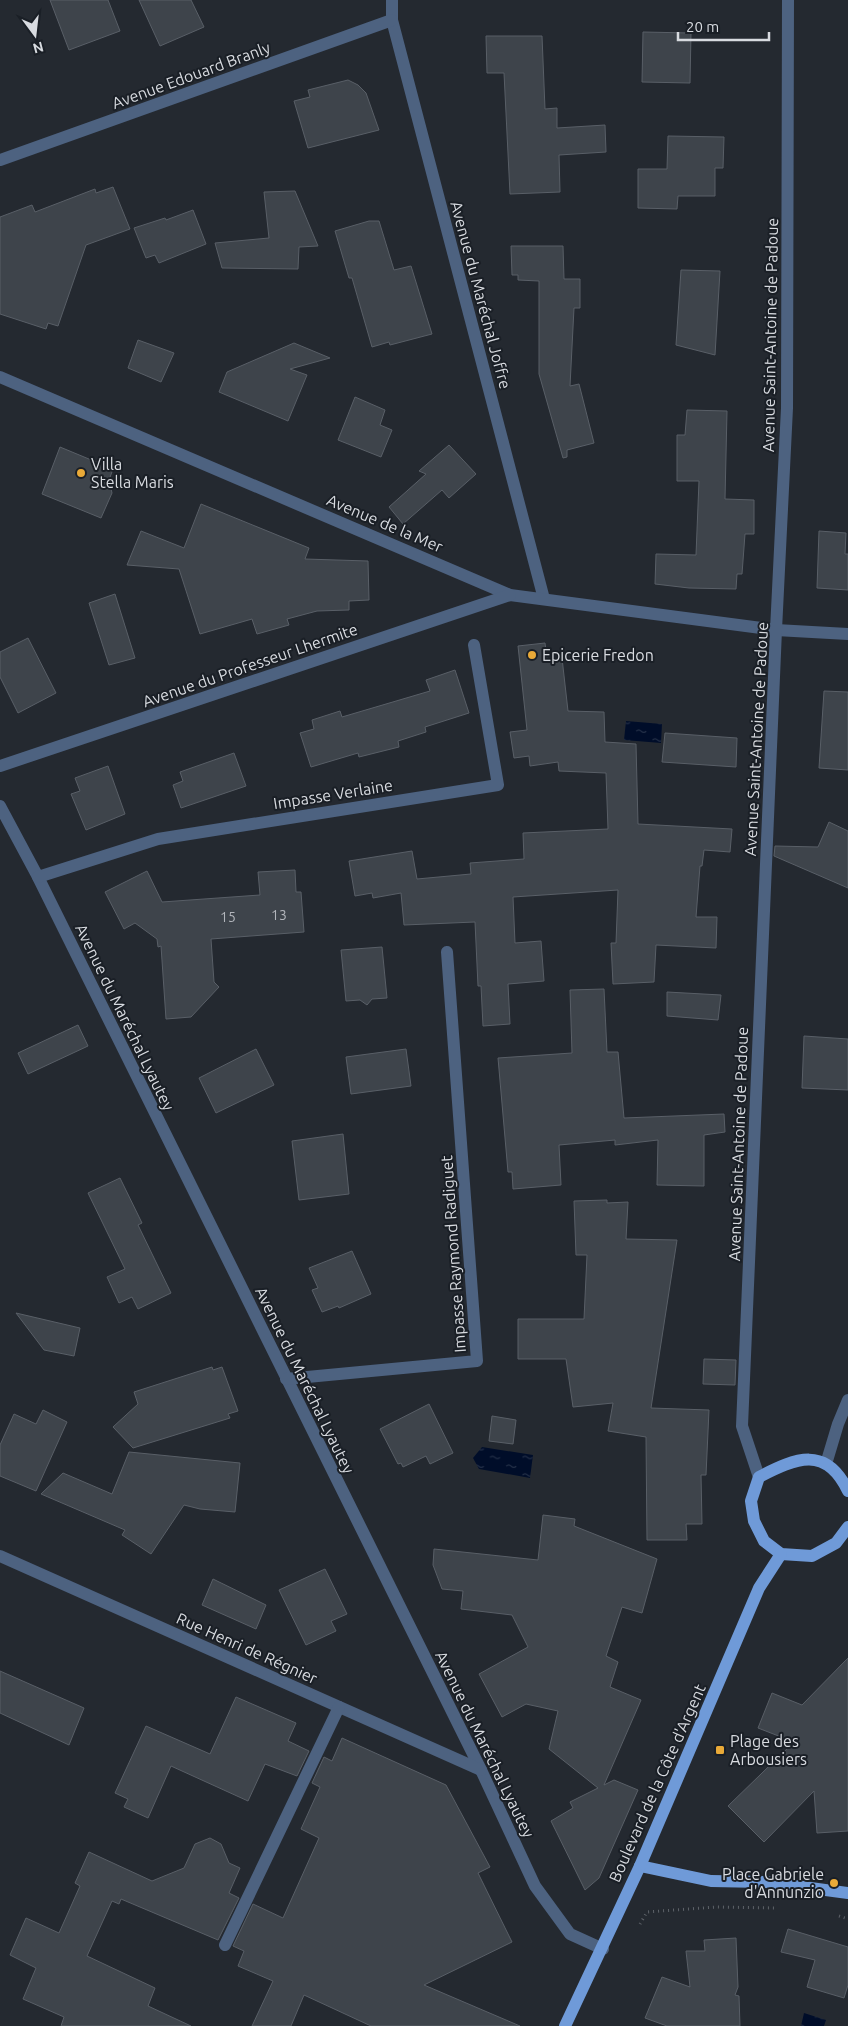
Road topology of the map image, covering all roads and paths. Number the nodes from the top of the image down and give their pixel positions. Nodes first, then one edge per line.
1 (392, 0) edge
2 (788, 0) edge
3 (392, 20) junction
4 (0, 160) edge
5 (0, 377) edge
6 (510, 594) junction
7 (544, 598) junction
8 (776, 630) junction
9 (848, 634) edge
10 (474, 646) dead end
11 (0, 766) edge
12 (0, 806) edge
13 (38, 877) junction
14 (447, 952) dead end
15 (286, 1379) junction
16 (848, 1400) edge
17 (826, 1464) junction
18 (760, 1477) junction
19 (848, 1491) edge
20 (848, 1527) edge
21 (782, 1554) junction
22 (0, 1556) edge
23 (340, 1707) junction
24 (481, 1770) junction
25 (640, 1866) junction
26 (848, 1893) edge
27 (784, 1908) dead end
28 (834, 1915) dead end
29 (848, 1919) edge
30 (639, 1926) dead end
31 (225, 1945) dead end
32 (602, 1949) junction
33 (565, 2026) edge

1 - 3 street, Avenue du Maréchal Joffre
2 - 8 street, Avenue Saint-Antoine de Padoue
3 - 4 street, Avenue Edouard Branly
3 - 7 street, Avenue du Maréchal Joffre
5 - 6 street, Avenue de la Mer
6 - 7 street, Avenue de la Mer
6 - 11 street, Avenue du Professeur Lhermite
7 - 8 street, Avenue de la Mer
8 - 9 street, Avenue de la Mer
8 - 18 street, Avenue Saint-Antoine de Padoue
10 - 13 street, Impasse Verlaine
12 - 13 street, Avenue du Maréchal Lyautey
13 - 15 street, Avenue du Maréchal Lyautey
14 - 15 street, Impasse Raymond Radiguet
15 - 24 street, Avenue du Maréchal Lyautey
16 - 17 street
17 - 18 main road
17 - 19 main road
18 - 21 main road
20 - 21 main road
21 - 25 main road, Boulevard de la Côte d'Argent
22 - 23 street, Rue Henri de Régnier
23 - 24 street, Rue Henri de Régnier
23 - 31 street
24 - 32 street, Avenue du Maréchal Lyautey
25 - 26 main road
25 - 32 main road, Boulevard de la Côte d'Argent
27 - 30 path
28 - 29 path
32 - 33 main road, Boulevard de la Côte d'Argent

